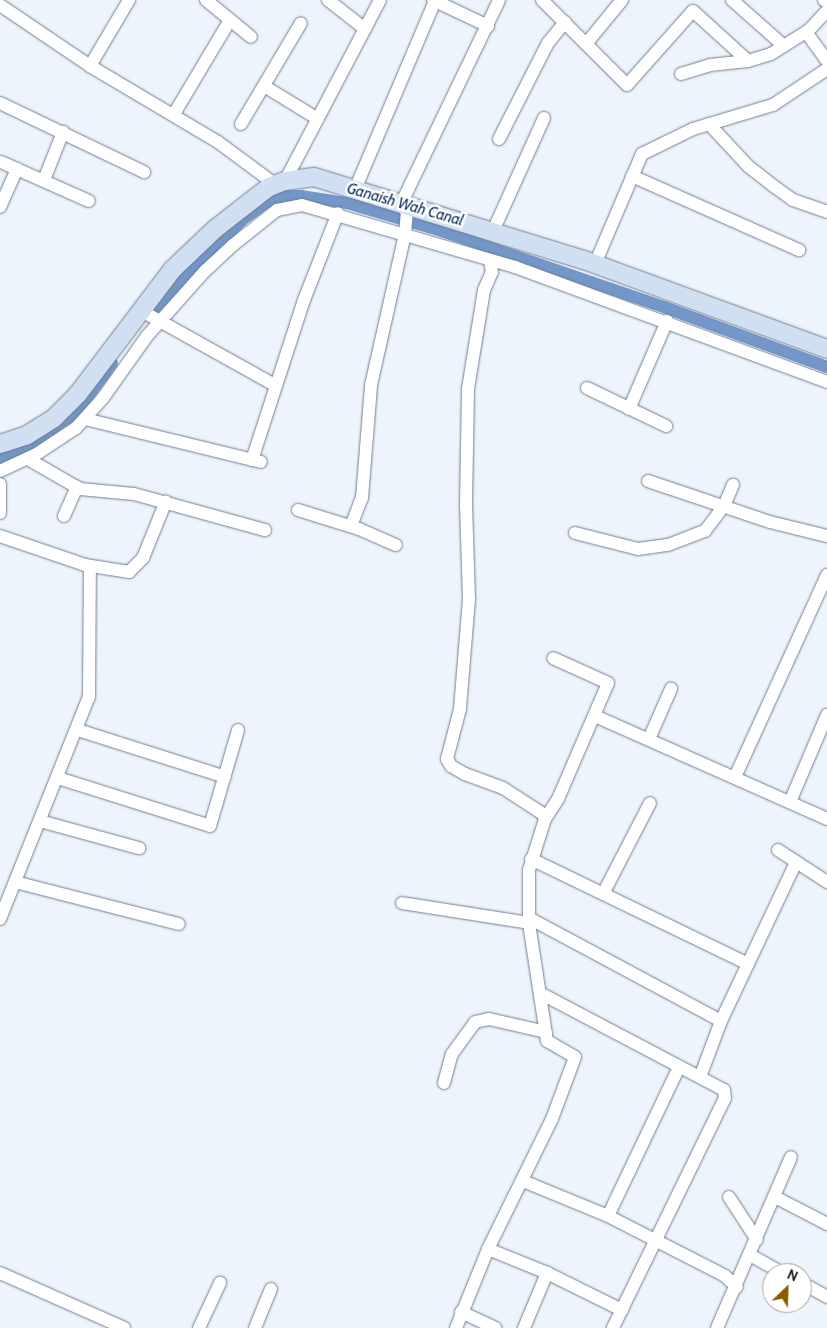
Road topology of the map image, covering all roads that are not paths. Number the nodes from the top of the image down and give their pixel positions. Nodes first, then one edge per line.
1 (129, 0) edge
2 (206, 0) edge
3 (328, 0) edge
4 (380, 0) edge
5 (499, 0) edge
6 (543, 0) edge
7 (622, 0) edge
8 (732, 0) edge
9 (434, 1) edge
10 (0, 5) edge
11 (827, 11) edge
12 (230, 20) junction
13 (564, 22) junction
14 (301, 23) dead end
15 (488, 26) junction
16 (365, 29) junction
17 (806, 32) junction
18 (251, 38) dead end
19 (586, 44) junction
20 (784, 46) junction
21 (748, 61) junction
22 (827, 61) edge
23 (90, 66) junction
24 (827, 70) edge
25 (681, 74) dead end
26 (264, 86) junction
27 (0, 103) edge
28 (174, 114) junction
29 (544, 118) dead end
30 (318, 119) junction
31 (241, 124) dead end
32 (709, 124) junction
33 (63, 132) junction
34 (499, 139) dead end
35 (1, 162) edge
36 (16, 169) junction
37 (144, 172) dead end
38 (632, 176) junction
39 (44, 180) junction
40 (280, 183) junction
41 (356, 187) junction
42 (89, 201) dead end
43 (0, 207) edge
44 (405, 208) junction
45 (827, 212) edge
46 (338, 213) junction
47 (493, 231) junction
48 (405, 232) junction
49 (799, 250) dead end
50 (490, 261) junction
51 (595, 264) junction
52 (149, 316) junction
53 (667, 321) junction
54 (827, 349) edge
55 (827, 382) edge
56 (276, 385) junction
57 (587, 388) dead end
58 (629, 409) junction
59 (85, 419) junction
60 (666, 426) dead end
61 (3, 441) edge
62 (28, 459) junction
63 (0, 471) edge
64 (648, 480) dead end
65 (0, 484) edge
66 (733, 485) dead end
67 (77, 487) junction
68 (166, 501) junction
69 (724, 506) junction
70 (298, 510) dead end
71 (0, 513) edge
72 (64, 516) dead end
73 (351, 526) junction
74 (266, 530) dead end
75 (576, 533) dead end
76 (0, 536) edge
77 (827, 536) edge
78 (396, 545) dead end
79 (90, 566) junction
80 (827, 575) edge
81 (553, 658) dead end
82 (671, 689) dead end
83 (827, 714) edge
84 (595, 716) junction
85 (78, 730) junction
86 (238, 730) dead end
87 (648, 739) junction
88 (224, 777) junction
89 (734, 777) junction
90 (58, 778) junction
91 (790, 802) junction
92 (650, 803) dead end
93 (827, 819) edge
94 (545, 820) junction
95 (40, 821) junction
96 (139, 848) dead end
97 (778, 850) dead end
98 (531, 859) junction
99 (796, 862) junction
100 (827, 882) edge
101 (9, 886) edge
102 (604, 892) junction
103 (402, 903) dead end
104 (0, 919) edge
105 (529, 921) junction
106 (179, 924) dead end
107 (748, 964) junction
108 (540, 994) junction
109 (721, 1021) junction
110 (546, 1032) junction
111 (679, 1067) junction
112 (700, 1077) junction
113 (444, 1083) dead end
114 (791, 1157) dead end
115 (523, 1181) junction
116 (729, 1197) dead end
117 (775, 1197) junction
118 (608, 1216) junction
119 (827, 1224) edge
120 (757, 1240) junction
121 (657, 1241) junction
122 (488, 1249) junction
123 (750, 1255) junction
124 (765, 1263) edge
125 (0, 1273) edge
126 (547, 1273) junction
127 (220, 1283) dead end
128 (737, 1287) junction
129 (271, 1289) dead end
130 (812, 1289) edge
131 (827, 1297) edge
132 (622, 1310) junction
133 (461, 1312) junction
134 (124, 1328) edge
135 (199, 1328) edge
136 (255, 1328) edge
137 (456, 1328) edge
138 (495, 1328) edge
139 (524, 1328) edge
140 (613, 1328) edge
141 (717, 1328) edge

1 - 23 street
2 - 12 street
3 - 16 street
4 - 16 street
5 - 15 street
6 - 13 street
7 - 19 street
8 - 20 street
9 - 15 street
9 - 41 street
10 - 23 street
11 - 17 street
12 - 18 street
12 - 28 street
13 - 19 street
13 - 34 street
14 - 26 street
15 - 44 street
16 - 30 street
17 - 20 street
17 - 22 street
19 - 21 street
20 - 21 street
21 - 25 street
23 - 28 street
24 - 32 street
26 - 30 street
26 - 31 street
27 - 33 street
28 - 40 street
29 - 47 street
30 - 40 street
32 - 38 street
32 - 45 street
33 - 37 street
33 - 39 street
35 - 36 street
36 - 39 street
36 - 43 street
38 - 49 street
38 - 51 street
39 - 42 street
40 - 41 street
40 - 52 street
41 - 44 street
44 - 47 street
44 - 48 street
46 - 48 street
46 - 52 street
46 - 56 street
47 - 51 street
48 - 50 street
48 - 73 street
50 - 53 street
50 - 94 street
51 - 54 street
52 - 56 street
52 - 59 street
52 - 61 street
53 - 55 street
53 - 58 street
56 - 59 street
57 - 58 street
58 - 60 street
59 - 62 street
62 - 63 street
62 - 67 street
64 - 69 street
65 - 71 street
66 - 69 street
67 - 68 street
67 - 72 street
68 - 74 street
68 - 79 street
69 - 75 street
69 - 77 street
70 - 73 street
73 - 78 street
76 - 79 street
79 - 85 street
80 - 89 street
81 - 84 street
82 - 87 street
83 - 91 street
84 - 87 street
84 - 94 street
85 - 88 street
85 - 90 street
86 - 88 street
87 - 89 street
88 - 90 street
89 - 91 street
90 - 95 street
91 - 93 street
92 - 102 street
94 - 98 street
95 - 96 street
95 - 101 street
97 - 99 street
98 - 102 street
98 - 105 street
99 - 100 street
99 - 107 street
101 - 104 street
101 - 106 street
102 - 107 street
103 - 105 street
105 - 108 street
105 - 109 street
107 - 109 street
108 - 110 street
108 - 111 street
109 - 112 street
110 - 113 street
110 - 115 street
111 - 112 street
111 - 118 street
112 - 121 street
114 - 117 street
115 - 118 street
115 - 122 street
116 - 120 street
117 - 119 street
117 - 120 street
118 - 121 street
120 - 123 street
121 - 128 street
121 - 132 street
122 - 126 street
122 - 133 street
123 - 124 street
123 - 128 street
125 - 134 street
126 - 132 street
126 - 139 street
127 - 135 street
128 - 141 street
129 - 136 street
130 - 131 street
132 - 140 street
133 - 137 street
133 - 138 street

